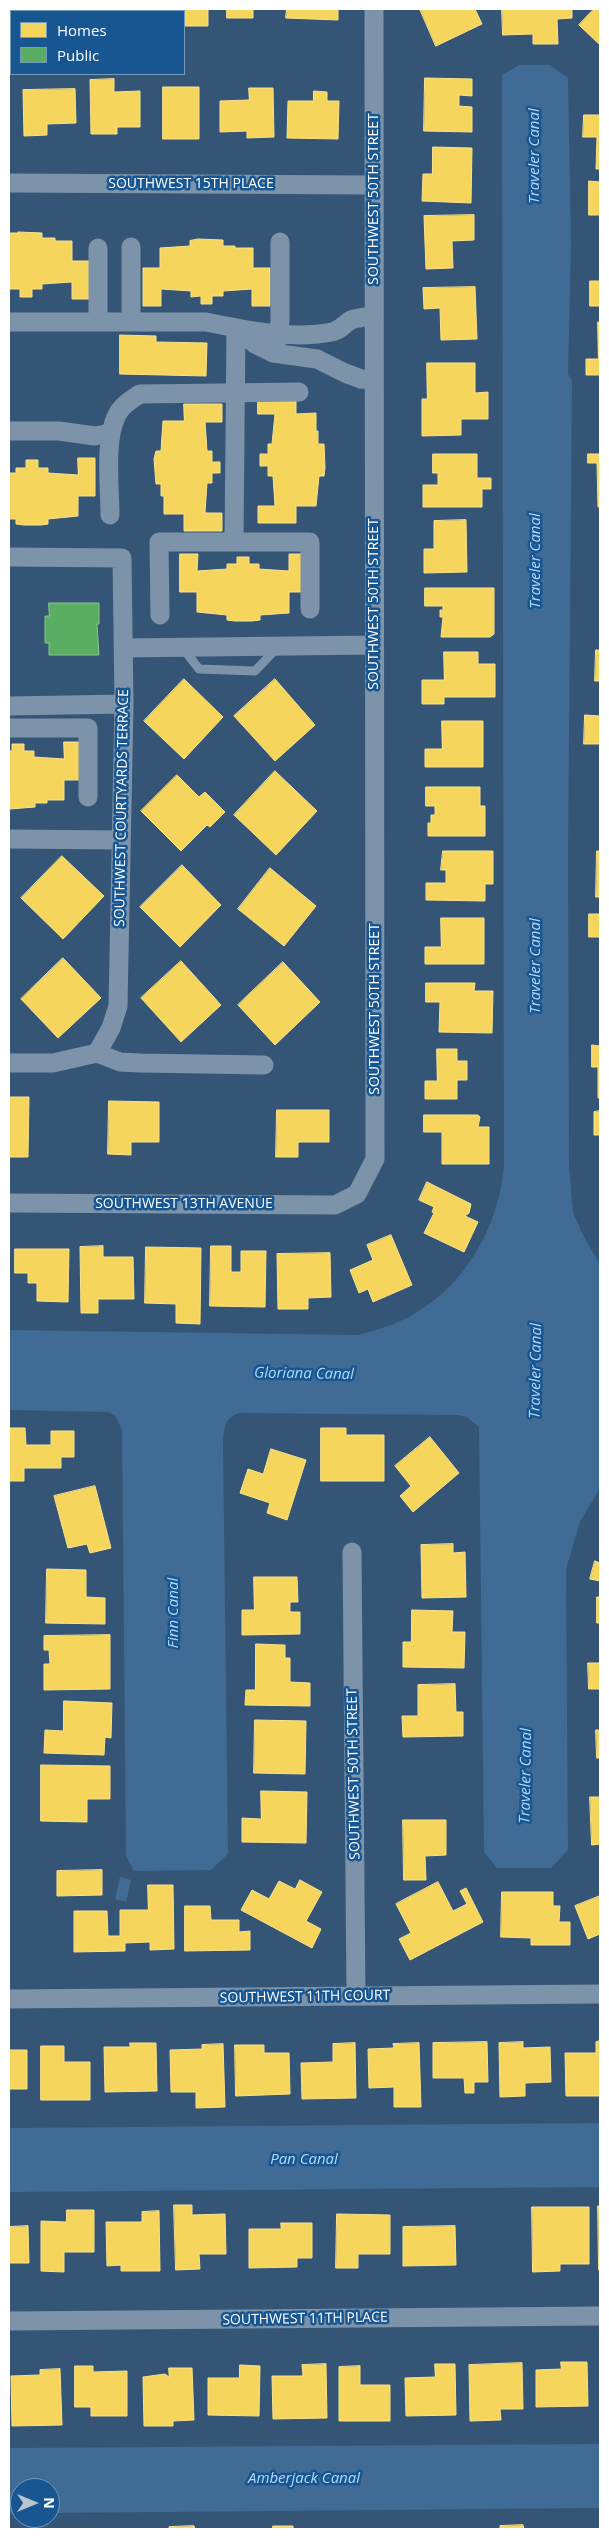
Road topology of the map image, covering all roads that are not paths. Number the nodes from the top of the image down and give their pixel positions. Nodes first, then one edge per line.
1 (374, 9) edge
2 (9, 183) edge
3 (373, 185) junction
4 (280, 242) dead end
5 (131, 247) dead end
6 (98, 248) dead end
7 (374, 316) junction
8 (9, 322) edge
9 (98, 322) junction
10 (131, 322) junction
11 (236, 328) junction
12 (279, 332) junction
13 (333, 332) junction
14 (273, 353) junction
15 (333, 366) junction
16 (374, 380) junction
17 (299, 392) dead end
18 (235, 393) junction
19 (9, 431) edge
20 (111, 433) junction
21 (110, 515) dead end
22 (234, 542) junction
23 (9, 557) edge
24 (310, 609) dead end
25 (160, 615) dead end
26 (374, 644) junction
27 (124, 648) junction
28 (124, 704) junction
29 (9, 706) edge
30 (9, 728) edge
31 (88, 798) dead end
32 (9, 839) edge
33 (121, 840) junction
34 (97, 1053) junction
35 (9, 1062) edge
36 (264, 1065) dead end
37 (357, 1194) joint
38 (9, 1202) edge
39 (352, 1552) dead end
40 (600, 1994) edge
41 (356, 1996) junction
42 (9, 1999) edge
43 (600, 2316) edge
44 (9, 2321) edge

1 - 3 street, SOUTHWEST 50TH STREET
2 - 3 street, SOUTHWEST 15TH PLACE
3 - 7 street, SOUTHWEST 50TH STREET
4 - 12 street
5 - 10 street
6 - 9 street
7 - 13 street
7 - 16 street, SOUTHWEST 50TH STREET
8 - 9 street
9 - 10 street
10 - 11 street
11 - 12 street
11 - 14 street
11 - 18 street
12 - 13 street
12 - 14 street
13 - 15 street
14 - 15 street
15 - 16 street
16 - 26 street, SOUTHWEST 50TH STREET
17 - 18 street
18 - 20 street
18 - 22 street
19 - 20 street
20 - 21 street
22 - 24 street
22 - 25 street
23 - 27 street, SOUTHWEST COURTYARDS TERRACE
26 - 27 street
26 - 37 street, SOUTHWEST 50TH STREET
27 - 28 street, SOUTHWEST COURTYARDS TERRACE
28 - 29 street
28 - 33 street, SOUTHWEST COURTYARDS TERRACE
30 - 31 street
32 - 33 street
33 - 34 street, SOUTHWEST COURTYARDS TERRACE
34 - 35 street
34 - 36 street
37 - 38 street, SOUTHWEST 13TH AVENUE
39 - 41 street, SOUTHWEST 50TH STREET
40 - 41 street, SOUTHWEST 11TH COURT
41 - 42 street, SOUTHWEST 11TH COURT
43 - 44 street, SOUTHWEST 11TH PLACE

